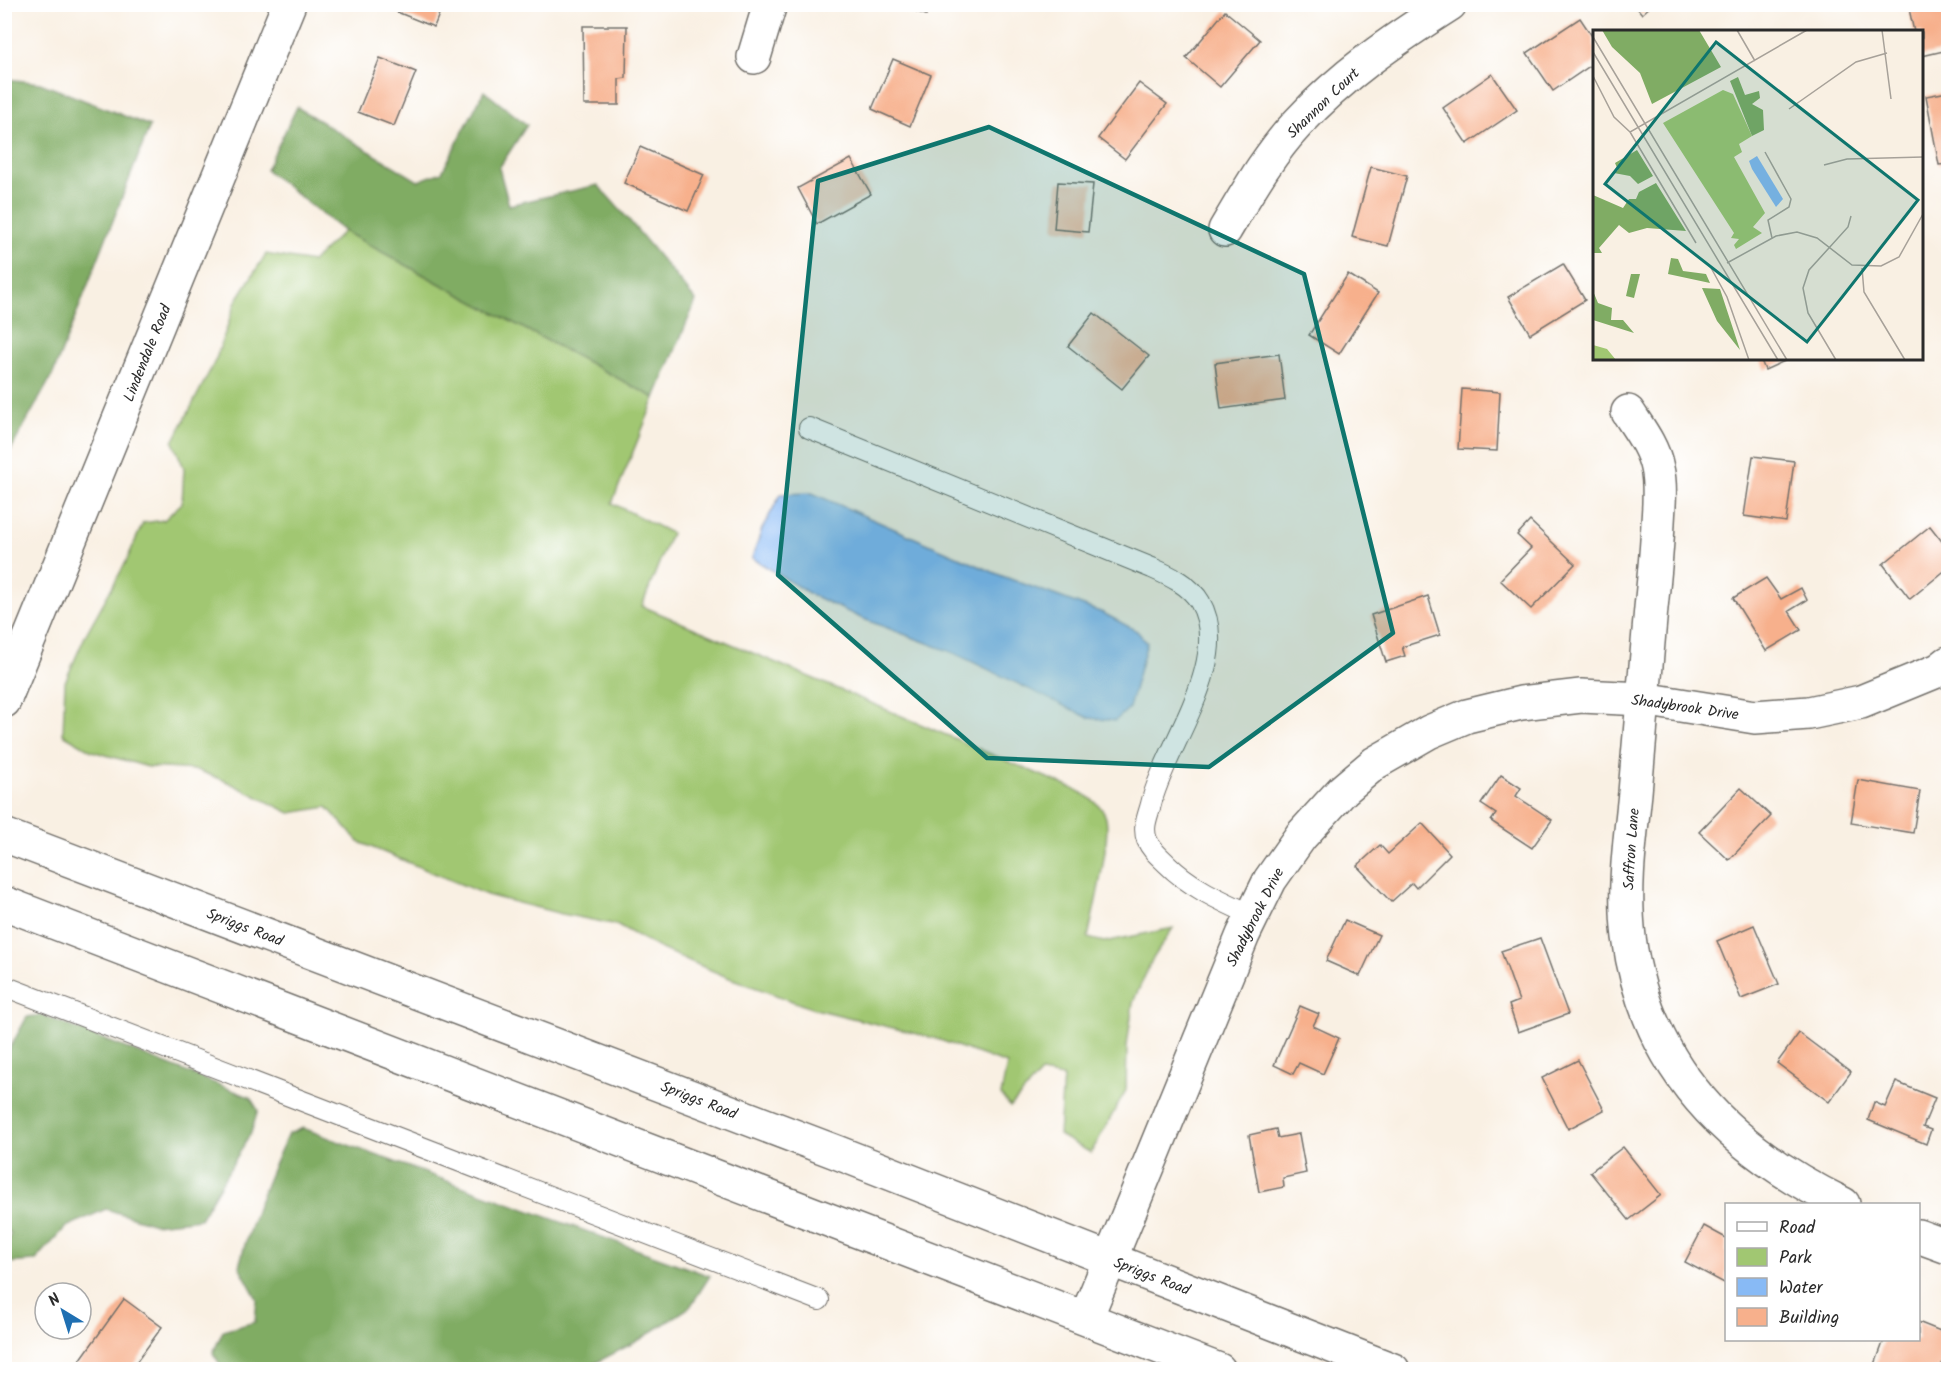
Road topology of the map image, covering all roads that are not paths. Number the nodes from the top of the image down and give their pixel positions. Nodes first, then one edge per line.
1 (290, 4) edge
2 (770, 4) edge
3 (1450, 4) edge
4 (754, 57) dead end
5 (1225, 230) dead end
6 (1628, 412) dead end
7 (809, 428) dead end
8 (1945, 673) edge
9 (1643, 699) junction
10 (4, 701) edge
11 (4, 835) edge
12 (4, 903) edge
13 (1252, 915) junction
14 (4, 986) edge
15 (1840, 1203) edge
16 (1920, 1237) edge
17 (1948, 1247) edge
18 (1109, 1260) junction
19 (819, 1300) dead end
20 (1086, 1318) junction
21 (1219, 1370) edge
22 (1393, 1370) edge

1 - 10 street, Lindendale Road
2 - 4 street
3 - 5 street, Shannon Court
6 - 9 street, Saffron Lane
7 - 13 lane
8 - 9 street, Shadybrook Drive
9 - 13 street, Shadybrook Drive
9 - 15 street, Saffron Lane
11 - 18 street, Spriggs Road
12 - 20 street
13 - 18 street, Shadybrook Drive
14 - 19 lane
16 - 17 street
18 - 20 street, Shadybrook Drive
18 - 22 street, Spriggs Road
20 - 21 street

